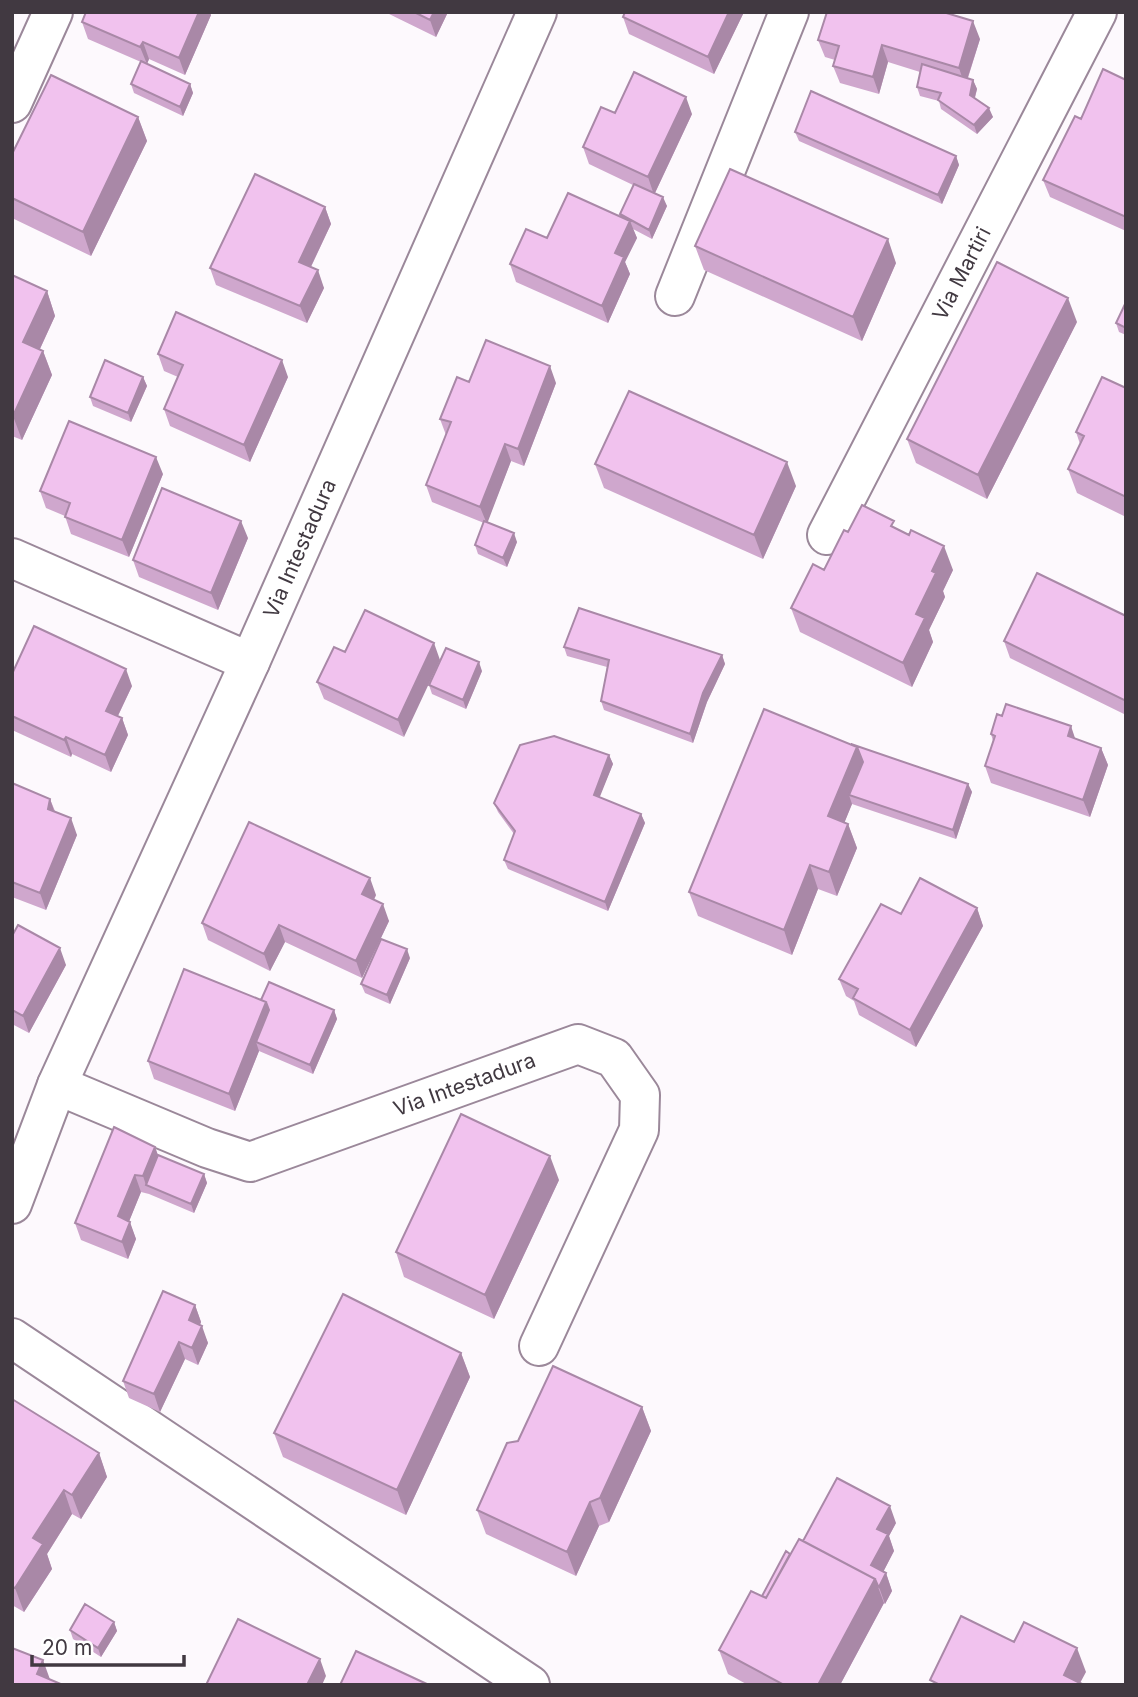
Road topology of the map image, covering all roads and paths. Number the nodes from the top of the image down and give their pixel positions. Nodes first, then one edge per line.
1 (53, 12) edge
2 (537, 12) edge
3 (789, 12) edge
4 (1097, 12) edge
5 (12, 103) edge
6 (675, 296) dead end
7 (827, 535) dead end
8 (12, 558) edge
9 (250, 662) junction
10 (57, 1084) junction
11 (12, 1204) edge
12 (12, 1338) edge
13 (539, 1346) dead end
14 (530, 1685) edge

1 - 5 street
2 - 9 street, Via Intestadura
3 - 6 street
4 - 7 street, Via Martiri
8 - 9 street
9 - 10 street, Via Intestadura
10 - 11 street, Via Intestadura
10 - 13 street, Via Intestadura
12 - 14 street

